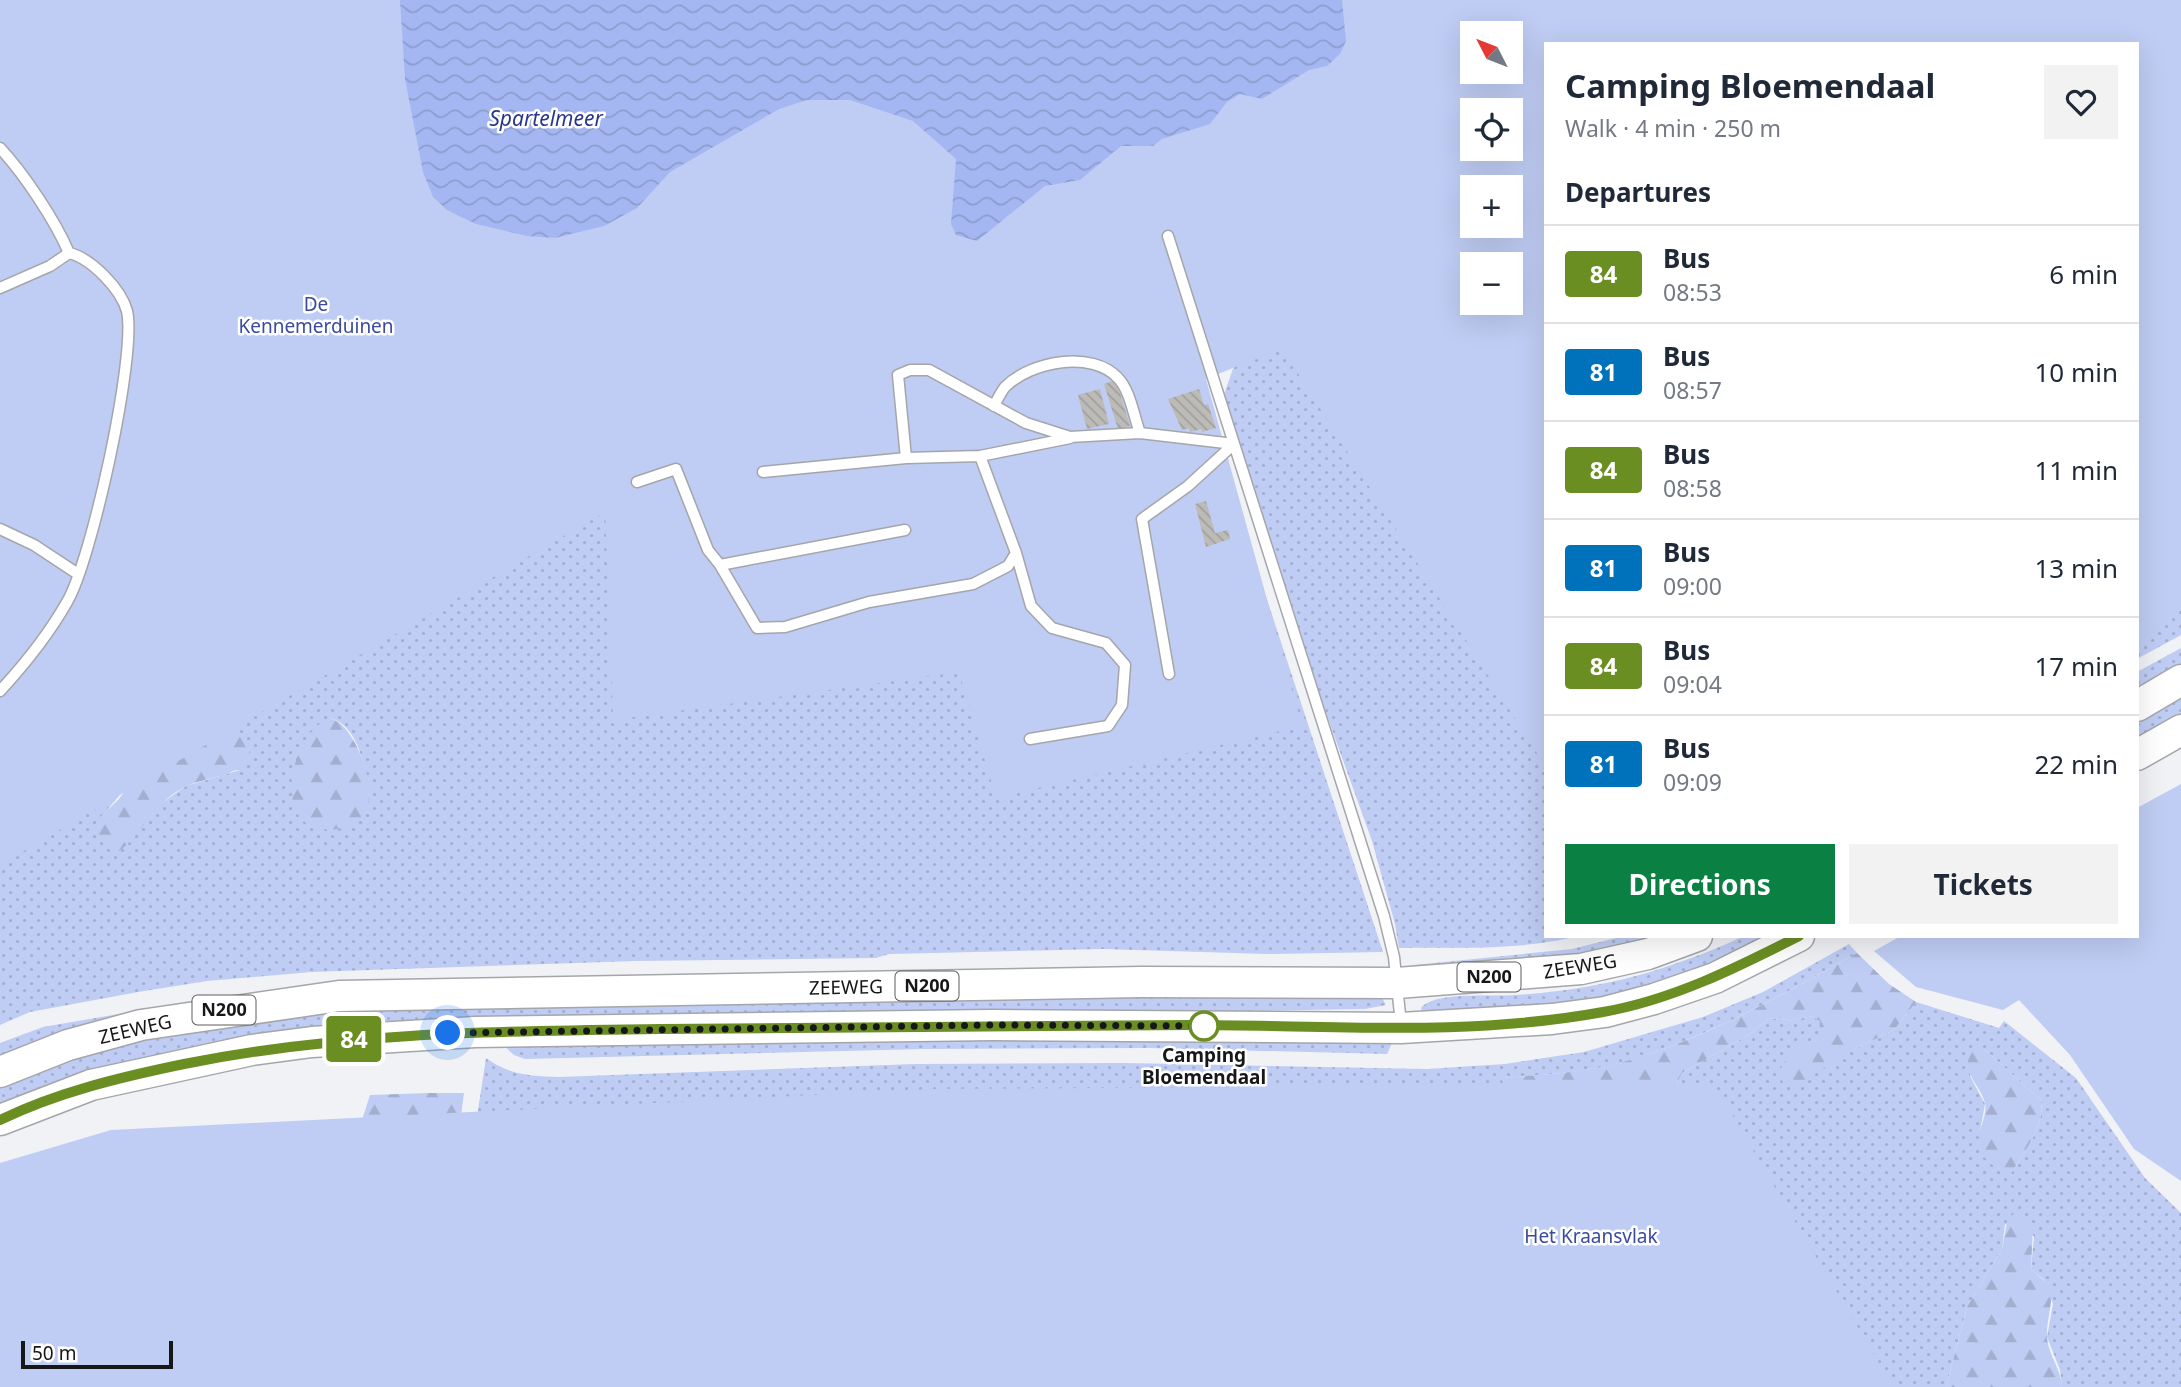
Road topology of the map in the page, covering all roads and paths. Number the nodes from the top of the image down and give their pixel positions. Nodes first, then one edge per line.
1 (0, 148) edge
2 (1168, 236) dead end
3 (69, 253) junction
4 (0, 288) edge
5 (994, 405) junction
6 (1140, 433) junction
7 (1070, 438) junction
8 (1234, 443) junction
9 (980, 456) junction
10 (906, 458) junction
11 (763, 471) dead end
12 (637, 482) dead end
13 (0, 529) edge
14 (905, 530) dead end
15 (1016, 553) junction
16 (720, 565) junction
17 (78, 574) junction
18 (1169, 674) dead end
19 (2181, 680) edge
20 (0, 691) edge
21 (2139, 705) edge
22 (2181, 730) edge
23 (1030, 739) dead end
24 (2139, 754) edge
25 (1692, 938) edge
26 (1795, 938) edge
27 (1397, 983) junction
28 (1401, 1028) junction
29 (0, 1072) edge
30 (0, 1120) edge

1 - 3 lane
2 - 8 lane
3 - 4 lane
3 - 17 lane
5 - 6 lane
5 - 7 lane
5 - 10 lane
6 - 7 lane
6 - 8 lane
7 - 9 lane
8 - 18 lane
8 - 27 lane
9 - 10 lane
9 - 15 lane
10 - 11 lane
12 - 16 lane
13 - 17 lane
14 - 16 lane
15 - 16 lane
15 - 23 lane
17 - 20 lane
19 - 21 main road
22 - 24 main road
25 - 27 main road, ZEEWEG / N200
26 - 28 main road, ZEEWEG / N200
27 - 28 lane
27 - 29 main road, ZEEWEG / N200
28 - 30 main road, ZEEWEG / N200

